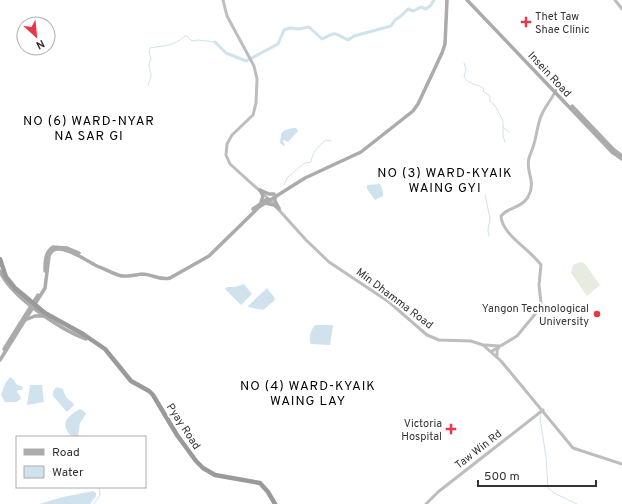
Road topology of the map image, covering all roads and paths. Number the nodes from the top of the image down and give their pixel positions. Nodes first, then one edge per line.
1 (223, 0) edge
2 (446, 0) edge
3 (467, 0) edge
4 (470, 0) edge
5 (615, 0) edge
6 (622, 9) edge
7 (556, 91) junction
8 (613, 151) junction
9 (622, 158) edge
10 (260, 190) junction
11 (274, 195) junction
12 (269, 199) junction
13 (263, 203) junction
14 (279, 209) junction
15 (0, 254) edge
16 (0, 259) edge
17 (0, 266) edge
18 (0, 271) edge
19 (176, 274) junction
20 (2, 277) junction
21 (7, 277) junction
22 (38, 297) junction
23 (30, 298) junction
24 (25, 300) junction
25 (34, 302) junction
26 (32, 306) junction
27 (40, 307) junction
28 (26, 312) junction
29 (43, 316) junction
30 (24, 319) junction
31 (84, 337) junction
32 (483, 345) junction
33 (499, 346) junction
34 (5, 349) junction
35 (492, 351) junction
36 (0, 355) edge
37 (497, 357) junction
38 (0, 360) edge
39 (543, 410) junction
40 (622, 464) edge
41 (274, 504) edge
42 (426, 504) edge

1 - 10 main road
2 - 11 main road
3 - 7 main road, Insein Road
4 - 7 main road, Insein Road
5 - 6 main road
7 - 8 main road, Insein Road
7 - 8 main road, Insein Road
7 - 33 main road
8 - 9 main road, Insein Road
10 - 11 main road
10 - 12 main road, Min Dhamma Road
10 - 13 main road
11 - 12 main road
11 - 14 main road
12 - 13 main road
12 - 14 main road, Min Dhamma Road
13 - 14 main road
13 - 19 main road
13 - 19 main road
14 - 32 main road, Min Dhamma Road
15 - 21 main road
16 - 31 highway, Pyay Road, bridge
17 - 31 highway, Pyay Road, bridge
18 - 20 main road, Pyay Road
19 - 22 main road
20 - 21 main road
20 - 24 main road, Pyay Road
21 - 23 main road, Pyay Road
22 - 23 main road
22 - 25 main road
22 - 27 main road
23 - 25 main road, Pyay Road
24 - 26 main road, Pyay Road
24 - 28 main road
25 - 26 main road
25 - 27 main road, Pyay Road
26 - 28 main road
26 - 29 main road, Pyay Road
26 - 30 main road
27 - 31 main road, Pyay Road
28 - 30 main road
29 - 30 main road
29 - 31 main road, Pyay Road
30 - 34 main road
31 - 41 highway, Pyay Road
32 - 33 main road
32 - 35 main road, Min Dhamma Road
33 - 35 main road
33 - 37 main road
34 - 36 main road
34 - 38 main road
35 - 37 main road, Min Dhamma Road
37 - 39 main road, Min Dhamma Road
39 - 40 main road, Min Dhamma Road
39 - 42 main road, Taw Win Rd

